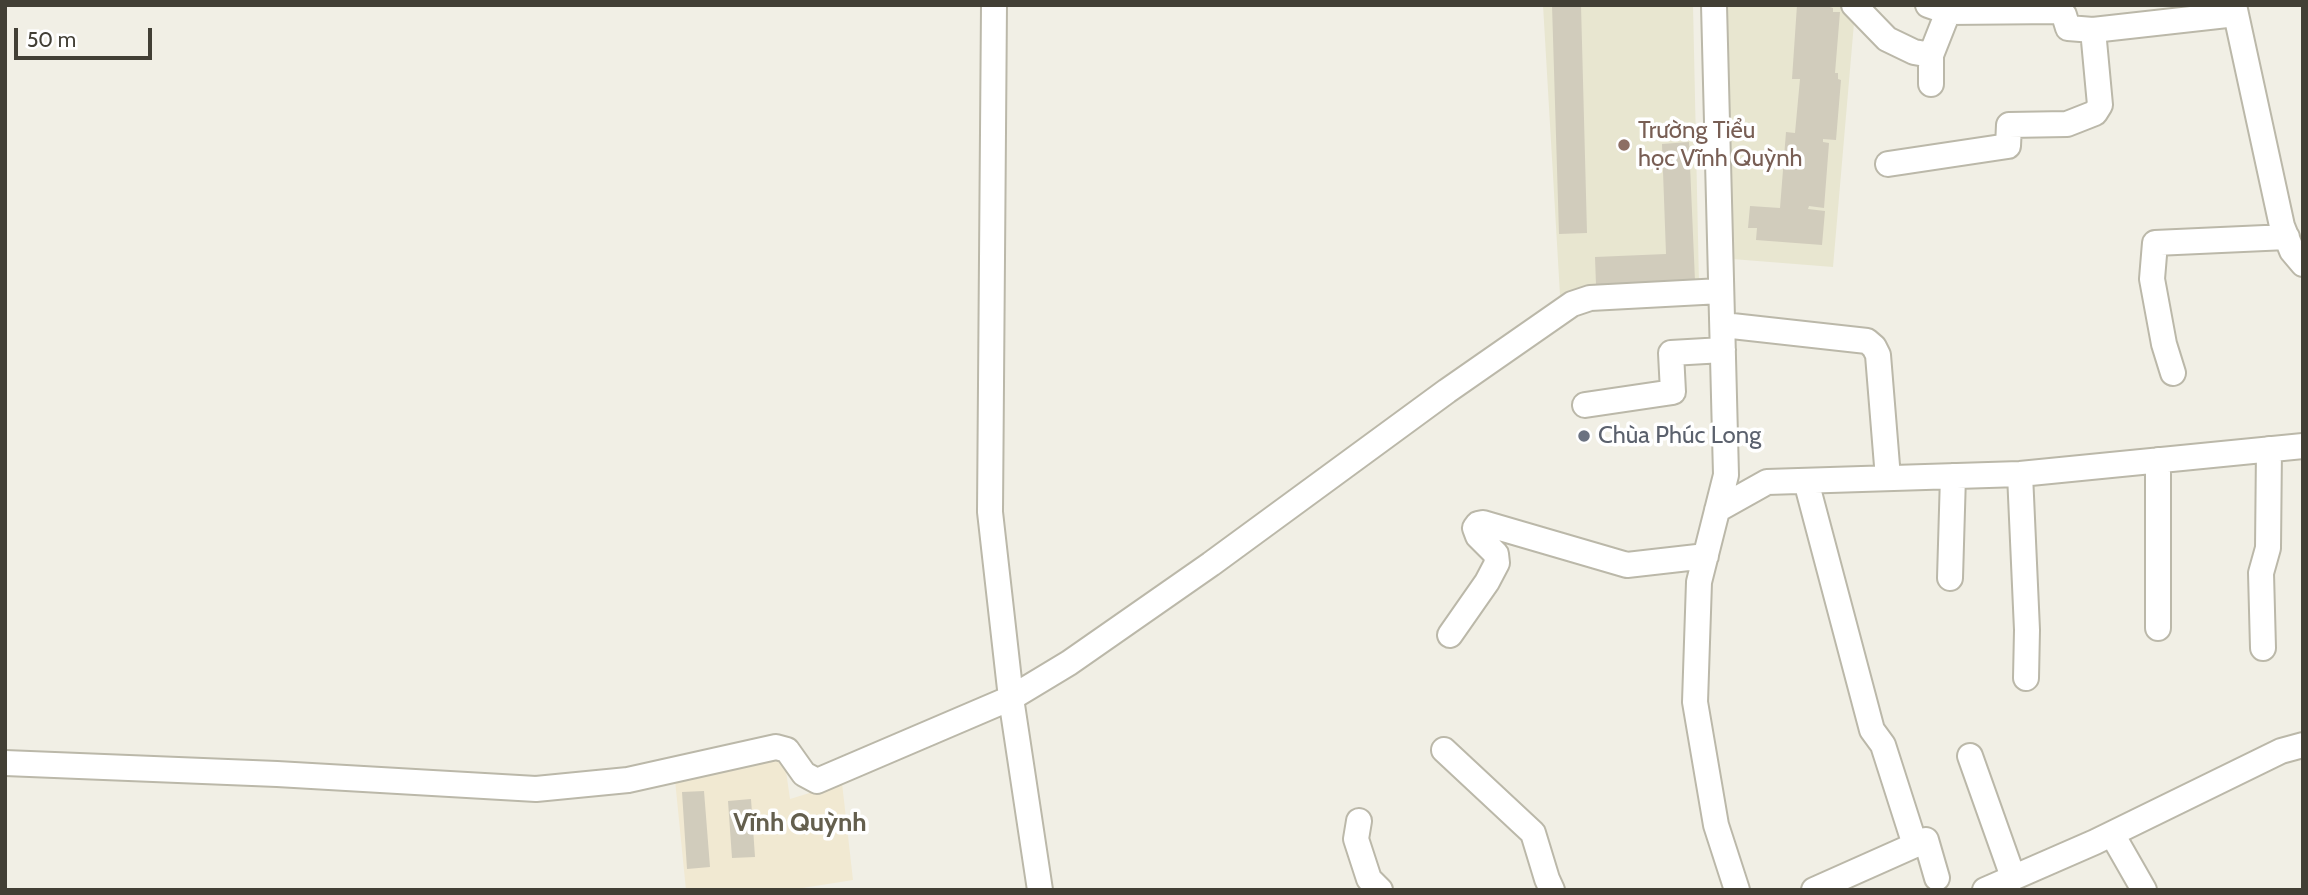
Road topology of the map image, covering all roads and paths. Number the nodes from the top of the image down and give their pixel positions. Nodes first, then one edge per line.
1 (994, 5) edge
2 (1714, 5) edge
3 (1854, 5) edge
4 (1938, 9) edge
5 (2235, 10) edge
6 (2093, 30) junction
7 (1931, 55) junction
8 (1931, 84) dead end
9 (1888, 164) dead end
10 (2287, 237) junction
11 (2303, 263) edge
12 (1721, 291) junction
13 (1723, 325) junction
14 (1723, 350) junction
15 (2173, 373) dead end
16 (1586, 405) dead end
17 (2303, 446) edge
18 (2269, 449) junction
19 (2158, 460) junction
20 (2020, 474) junction
21 (1953, 476) junction
22 (1888, 478) junction
23 (1806, 481) junction
24 (1717, 510) junction
25 (1706, 556) junction
26 (1950, 578) dead end
27 (2158, 628) dead end
28 (1450, 635) dead end
29 (2263, 648) dead end
30 (2026, 678) dead end
31 (1012, 698) junction
32 (2303, 745) edge
33 (1444, 750) dead end
34 (1970, 756) dead end
35 (5, 763) edge
36 (1359, 821) dead end
37 (2112, 834) junction
38 (1915, 845) junction
39 (2013, 877) junction
40 (1937, 878) dead end
41 (1040, 890) edge
42 (1380, 890) edge
43 (1552, 890) edge
44 (1738, 890) edge
45 (1814, 890) edge
46 (1985, 890) edge
47 (2144, 890) edge

1 - 31 street
2 - 12 street
3 - 7 street
4 - 6 street
4 - 7 street
5 - 6 street
5 - 10 street
6 - 9 street
7 - 8 street
10 - 11 street
10 - 15 street
12 - 13 street
12 - 31 street
13 - 14 street
13 - 22 street
14 - 16 street
14 - 24 street
17 - 18 street
18 - 19 street
18 - 29 street
19 - 20 street
19 - 27 street
20 - 21 street
20 - 30 street
21 - 22 street
21 - 26 street
22 - 23 street
23 - 24 street
23 - 38 street
24 - 25 street
25 - 28 street
25 - 44 street
31 - 35 street
31 - 41 street
32 - 37 street
33 - 43 street
34 - 39 street
36 - 42 street
37 - 39 street
37 - 47 street
38 - 40 street
38 - 45 street
39 - 46 street

